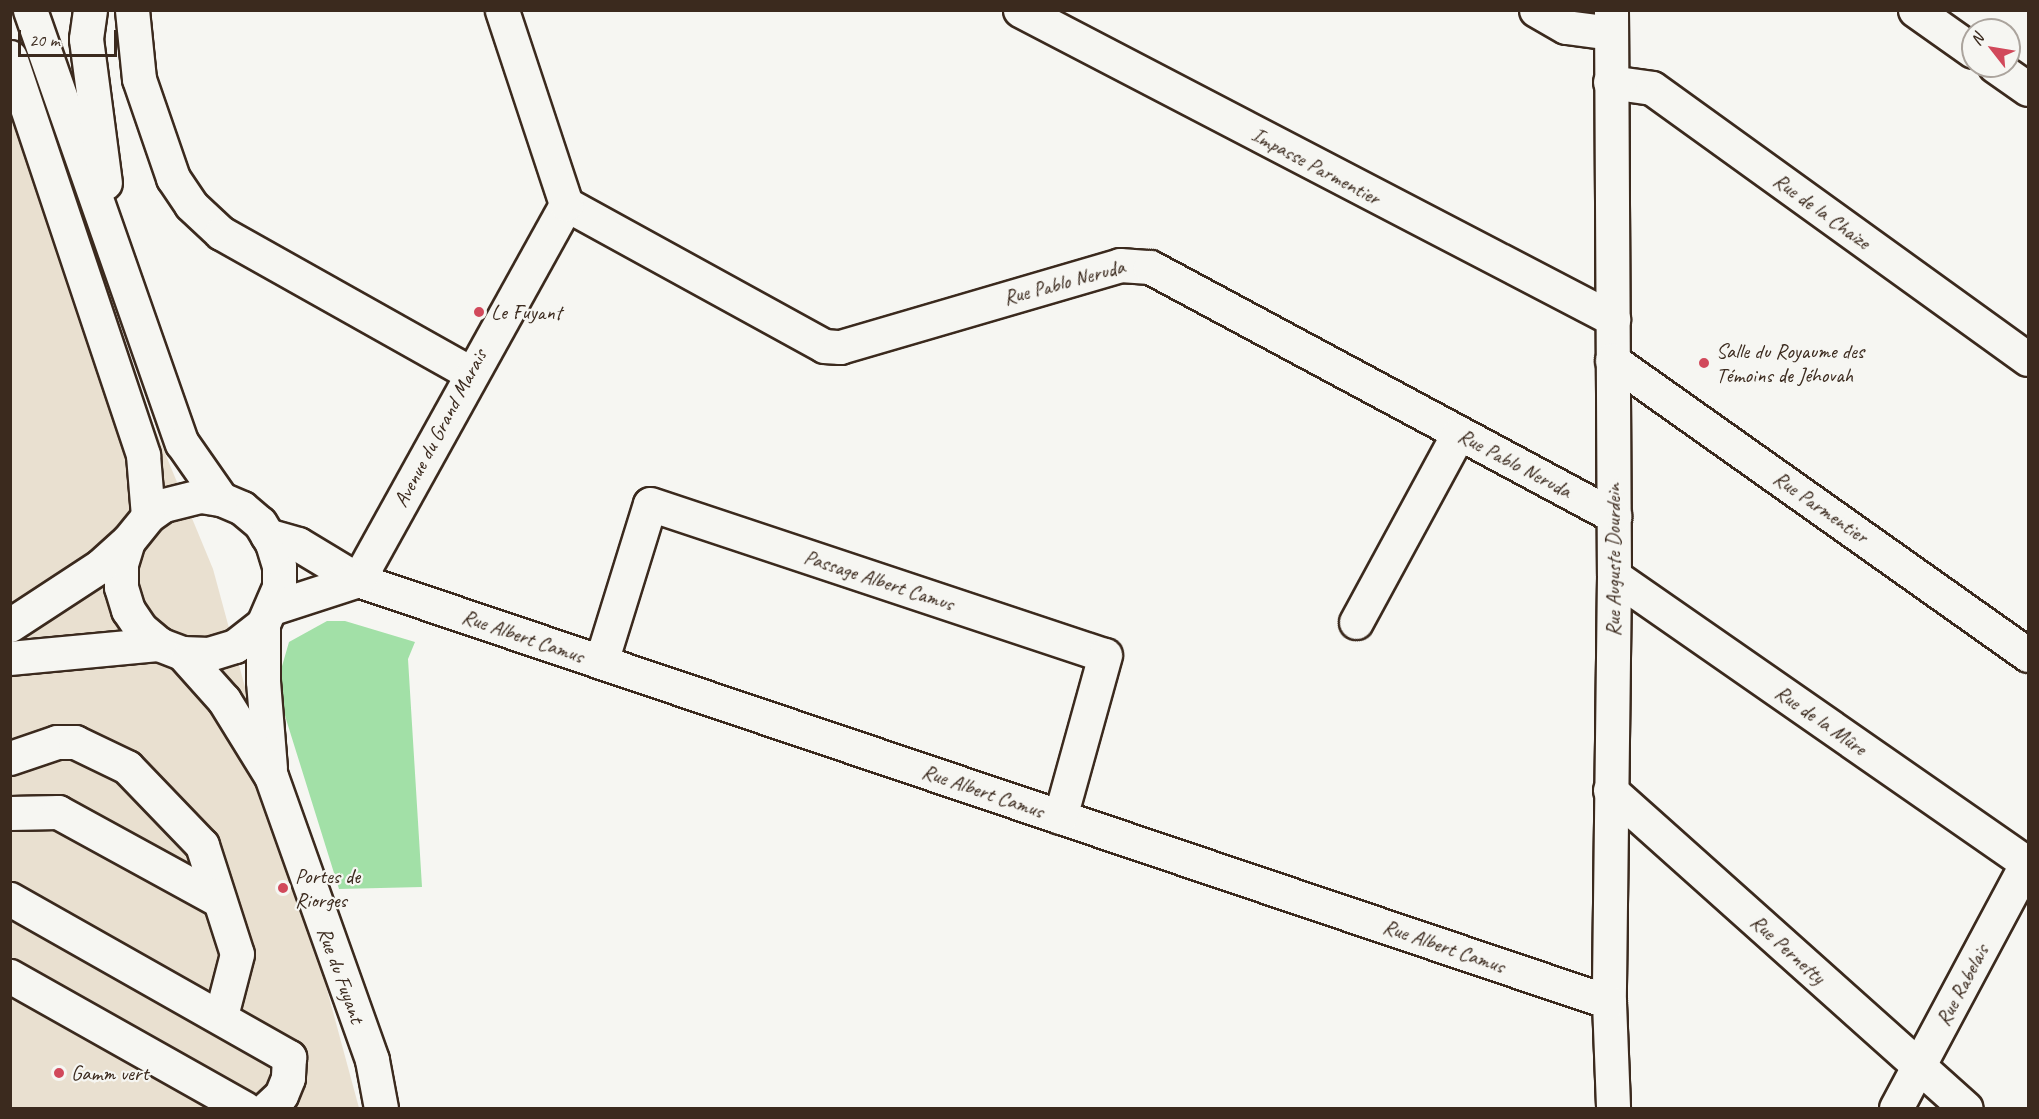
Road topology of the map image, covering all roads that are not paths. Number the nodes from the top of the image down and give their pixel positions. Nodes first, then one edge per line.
1 (30, 10) edge
2 (90, 10) edge
3 (132, 10) edge
4 (502, 10) edge
5 (1020, 10) edge
6 (1536, 10) edge
7 (1915, 10) edge
8 (1611, 22) edge
9 (1961, 43) edge
10 (10, 57) edge
11 (2012, 78) edge
12 (1610, 82) junction
13 (2028, 90) edge
14 (566, 204) junction
15 (118, 262) junction
16 (1613, 319) junction
17 (2028, 359) edge
18 (1612, 360) junction
19 (470, 373) junction
20 (1458, 434) junction
21 (221, 499) junction
22 (1614, 516) junction
23 (138, 528) junction
24 (267, 535) junction
25 (1614, 576) junction
26 (358, 580) junction
27 (268, 616) junction
28 (1356, 622) dead end
29 (10, 625) edge
30 (171, 649) junction
31 (2028, 655) edge
32 (10, 658) edge
33 (601, 662) junction
34 (10, 758) edge
35 (271, 776) junction
36 (1610, 790) junction
37 (10, 813) edge
38 (1060, 817) junction
39 (2028, 862) edge
40 (10, 899) edge
41 (217, 899) junction
42 (10, 976) edge
43 (1609, 1002) junction
44 (221, 1016) junction
45 (1919, 1066) junction
46 (244, 1108) edge
47 (267, 1108) edge
48 (381, 1108) edge
49 (1613, 1108) edge
50 (1896, 1108) edge
51 (1966, 1108) edge

1 - 15 street
2 - 15 street
3 - 19 street
4 - 14 street
5 - 16 street, Impasse Parmentier
6 - 8 street
7 - 9 street
8 - 12 street, Rue Auguste Dourdein
10 - 23 street
11 - 13 street
12 - 16 street, Rue Auguste Dourdein
12 - 17 street, Rue de la Chaize
14 - 19 street, Avenue du Grand Marais
14 - 20 street, Rue Pablo Neruda
15 - 21 street
16 - 18 street, Rue Auguste Dourdein
18 - 22 street, Rue Auguste Dourdein
18 - 31 street, Rue Parmentier
19 - 26 street, Avenue du Grand Marais
20 - 22 street, Rue Pablo Neruda
20 - 28 street
21 - 23 street
21 - 24 street
22 - 25 street, Rue Auguste Dourdein
23 - 29 street
23 - 30 street
24 - 26 street, Rue Albert Camus
24 - 27 street
25 - 36 street, Rue Auguste Dourdein
25 - 39 street, Rue de la Mûre
26 - 27 street
26 - 33 street, Rue Albert Camus
27 - 30 street
27 - 35 street, Rue du Fuyant
30 - 32 street
30 - 35 street, Rue du Fuyant
33 - 38 street, Rue Albert Camus
33 - 38 street, Passage Albert Camus
34 - 41 street
35 - 48 street, Rue du Fuyant
36 - 43 street, Rue Auguste Dourdein
36 - 45 street, Rue Pernetty
37 - 41 street
38 - 43 street, Rue Albert Camus
39 - 45 street, Rue Rabelais
40 - 44 street
41 - 44 street
42 - 46 street
43 - 49 street, Rue Auguste Dourdein
44 - 47 street
45 - 50 street, Rue Rabelais
45 - 51 street, Rue Pernetty

